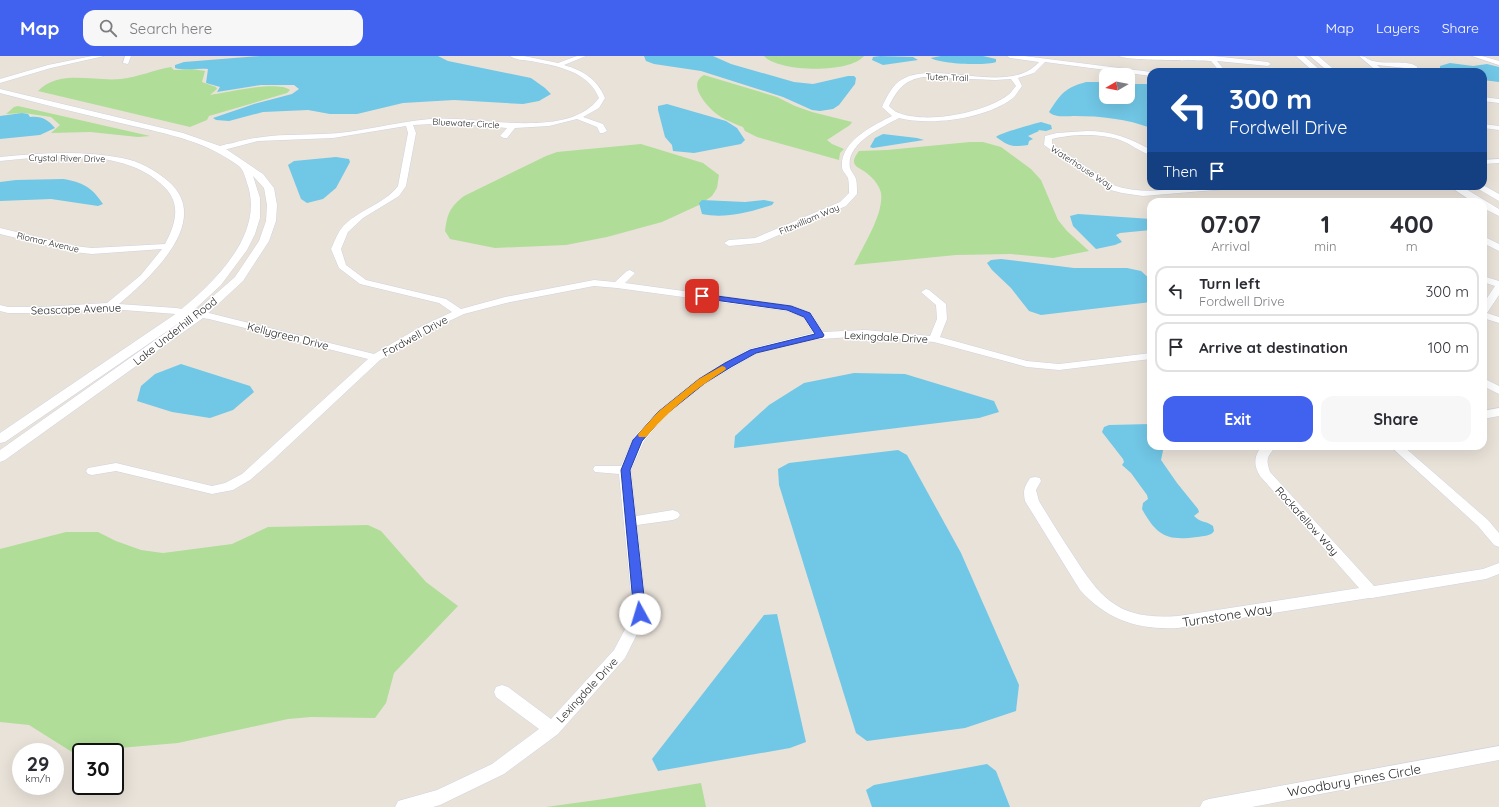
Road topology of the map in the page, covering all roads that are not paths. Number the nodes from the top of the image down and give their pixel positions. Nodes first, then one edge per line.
1 (63, 56) edge
2 (101, 56) edge
3 (128, 56) edge
4 (513, 56) edge
5 (583, 56) edge
6 (1010, 56) edge
7 (1122, 56) edge
8 (1300, 56) edge
9 (1314, 56) edge
10 (1362, 56) edge
11 (1475, 56) edge
12 (1211, 57) edge
13 (1043, 60) junction
14 (70, 61) junction
15 (1370, 63) junction
16 (1499, 63) edge
17 (126, 64) dead end
18 (1268, 64) dead end
19 (558, 65) junction
20 (1415, 67) dead end
21 (1220, 68) edge
22 (1314, 68) edge
23 (1328, 68) edge
24 (1377, 68) edge
25 (1147, 73) edge
26 (1012, 77) junction
27 (0, 81) edge
28 (0, 91) edge
29 (1499, 92) edge
30 (1487, 100) edge
31 (1498, 102) edge
32 (897, 116) junction
33 (578, 117) junction
34 (409, 123) junction
35 (514, 126) junction
36 (1487, 126) edge
37 (1499, 128) edge
38 (602, 131) dead end
39 (504, 136) dead end
40 (220, 149) junction
41 (1147, 151) edge
42 (0, 159) edge
43 (1499, 161) edge
44 (1487, 162) edge
45 (245, 167) junction
46 (1178, 190) edge
47 (1460, 190) edge
48 (1485, 190) edge
49 (1474, 198) edge
50 (1499, 198) edge
51 (1487, 206) edge
52 (1499, 213) edge
53 (0, 231) edge
54 (1487, 241) edge
55 (729, 243) dead end
56 (169, 246) junction
57 (1499, 248) edge
58 (630, 273) dead end
59 (1487, 280) edge
60 (1499, 284) edge
61 (617, 285) junction
62 (1499, 288) edge
63 (926, 292) dead end
64 (110, 306) junction
65 (1487, 306) edge
66 (3, 311) edge
67 (185, 312) junction
68 (460, 312) junction
69 (199, 315) junction
70 (1487, 316) edge
71 (1499, 320) edge
72 (820, 335) junction
73 (934, 339) junction
74 (1147, 356) edge
75 (376, 358) junction
76 (1487, 384) edge
77 (1499, 391) edge
78 (1499, 412) edge
79 (1487, 414) edge
80 (0, 439) edge
81 (1265, 450) edge
82 (1401, 450) edge
83 (0, 456) edge
84 (598, 469) dead end
85 (625, 470) junction
86 (92, 471) dead end
87 (1035, 481) dead end
88 (673, 515) dead end
89 (630, 521) junction
90 (1499, 542) edge
91 (1499, 568) edge
92 (1372, 593) junction
93 (502, 692) dead end
94 (552, 729) junction
95 (1499, 753) edge
96 (404, 807) edge
97 (1209, 807) edge

1 - 14 street
2 - 14 street
3 - 17 street
4 - 19 street, Bluewater Circle
5 - 19 street
6 - 13 street
7 - 12 street
8 - 22 street
9 - 23 street
10 - 15 street
11 - 16 street
12 - 18 street
12 - 21 street
13 - 25 street
13 - 26 street, Tuten Trail
14 - 27 street
15 - 20 street
15 - 24 street
19 - 33 street, Bluewater Circle
26 - 32 street
26 - 32 street, Tuten Trail
28 - 40 street, Lake Underhill Road
29 - 31 street
30 - 31 street
32 - 55 street, Fitzwilliam Way
33 - 35 street, Bluewater Circle
33 - 38 street
34 - 35 street, Bluewater Circle
34 - 40 street, Bluewater Circle
34 - 68 street
35 - 39 street
36 - 37 street
40 - 45 street, Lake Underhill Road
41 - 46 street, Waterhouse Way
42 - 56 street, Crystal River Drive
43 - 44 street
45 - 67 street, Lake Underhill Road
45 - 69 street, Lake Underhill Road
47 - 49 street
48 - 50 street
51 - 52 street
53 - 56 street, Riomar Avenue
54 - 57 street
56 - 64 street, Crystal River Drive
58 - 61 street
59 - 60 street
61 - 68 street, Fordwell Drive
61 - 72 street, Fordwell Drive
62 - 65 street
63 - 73 street
64 - 66 street, Seascape Avenue
64 - 67 street, Seascape Avenue
67 - 69 street, Seascape Avenue
67 - 80 street, Lake Underhill Road
68 - 75 street, Fordwell Drive
69 - 75 street, Kellygreen Drive
69 - 83 street, Lake Underhill Road
70 - 71 street
72 - 73 street, Lexingdale Drive
72 - 85 street, Lexingdale Drive
73 - 74 street, Lexingdale Drive
75 - 86 street, Fordwell Drive
76 - 77 street
78 - 79 street
81 - 92 street, Rockafellow Way
82 - 90 street
84 - 85 street
85 - 89 street, Lexingdale Drive
87 - 92 street, Turnstone Way
88 - 89 street
89 - 94 street, Lexingdale Drive
91 - 92 street, Turnstone Way
93 - 94 street
94 - 96 street, Lexingdale Drive
95 - 97 street, Woodbury Pines Circle

